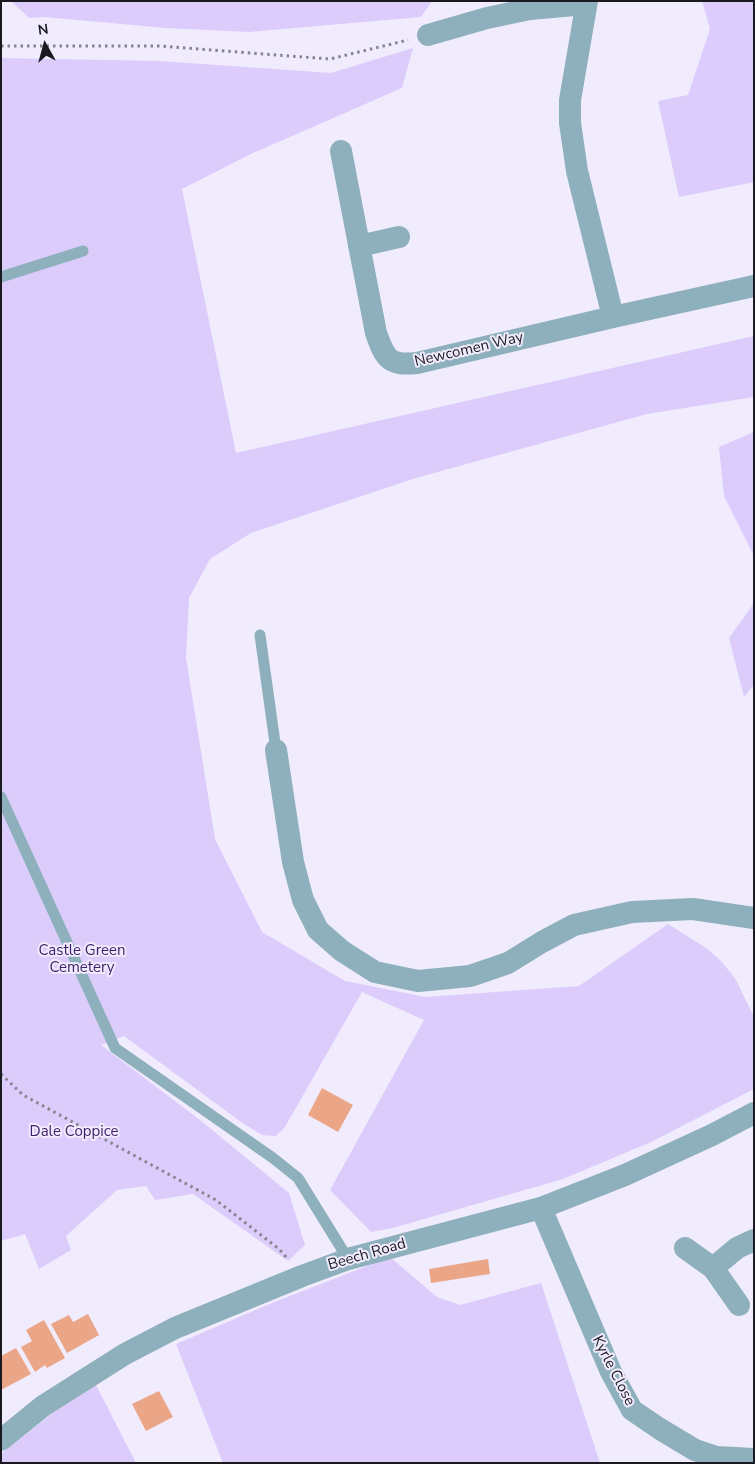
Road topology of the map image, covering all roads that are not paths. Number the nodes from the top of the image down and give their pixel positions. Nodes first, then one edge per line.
1 (587, 2) edge
2 (428, 35) road end
3 (341, 151) dead end
4 (399, 237) dead end
5 (359, 246) junction
6 (83, 251) dead end
7 (1, 277) edge
8 (754, 286) edge
9 (613, 317) junction
10 (260, 635) dead end
11 (276, 750) joint
12 (1, 797) edge
13 (754, 918) edge
14 (754, 1113) edge
15 (541, 1208) junction
16 (754, 1240) edge
17 (685, 1248) dead end
18 (348, 1259) junction
19 (713, 1268) junction
20 (740, 1305) dead end
21 (1, 1440) edge
22 (754, 1459) edge

1 - 2 street
1 - 9 street
3 - 5 street, Newcomen Way
4 - 5 street
5 - 9 street, Newcomen Way
6 - 7 lane
8 - 9 street, Newcomen Way
10 - 11 lane
11 - 13 street
12 - 18 lane
14 - 15 street, Beech Road
15 - 18 street, Beech Road
15 - 22 street, Kyrle Close
16 - 19 street
17 - 19 street
18 - 21 street, Beech Road
19 - 20 street

